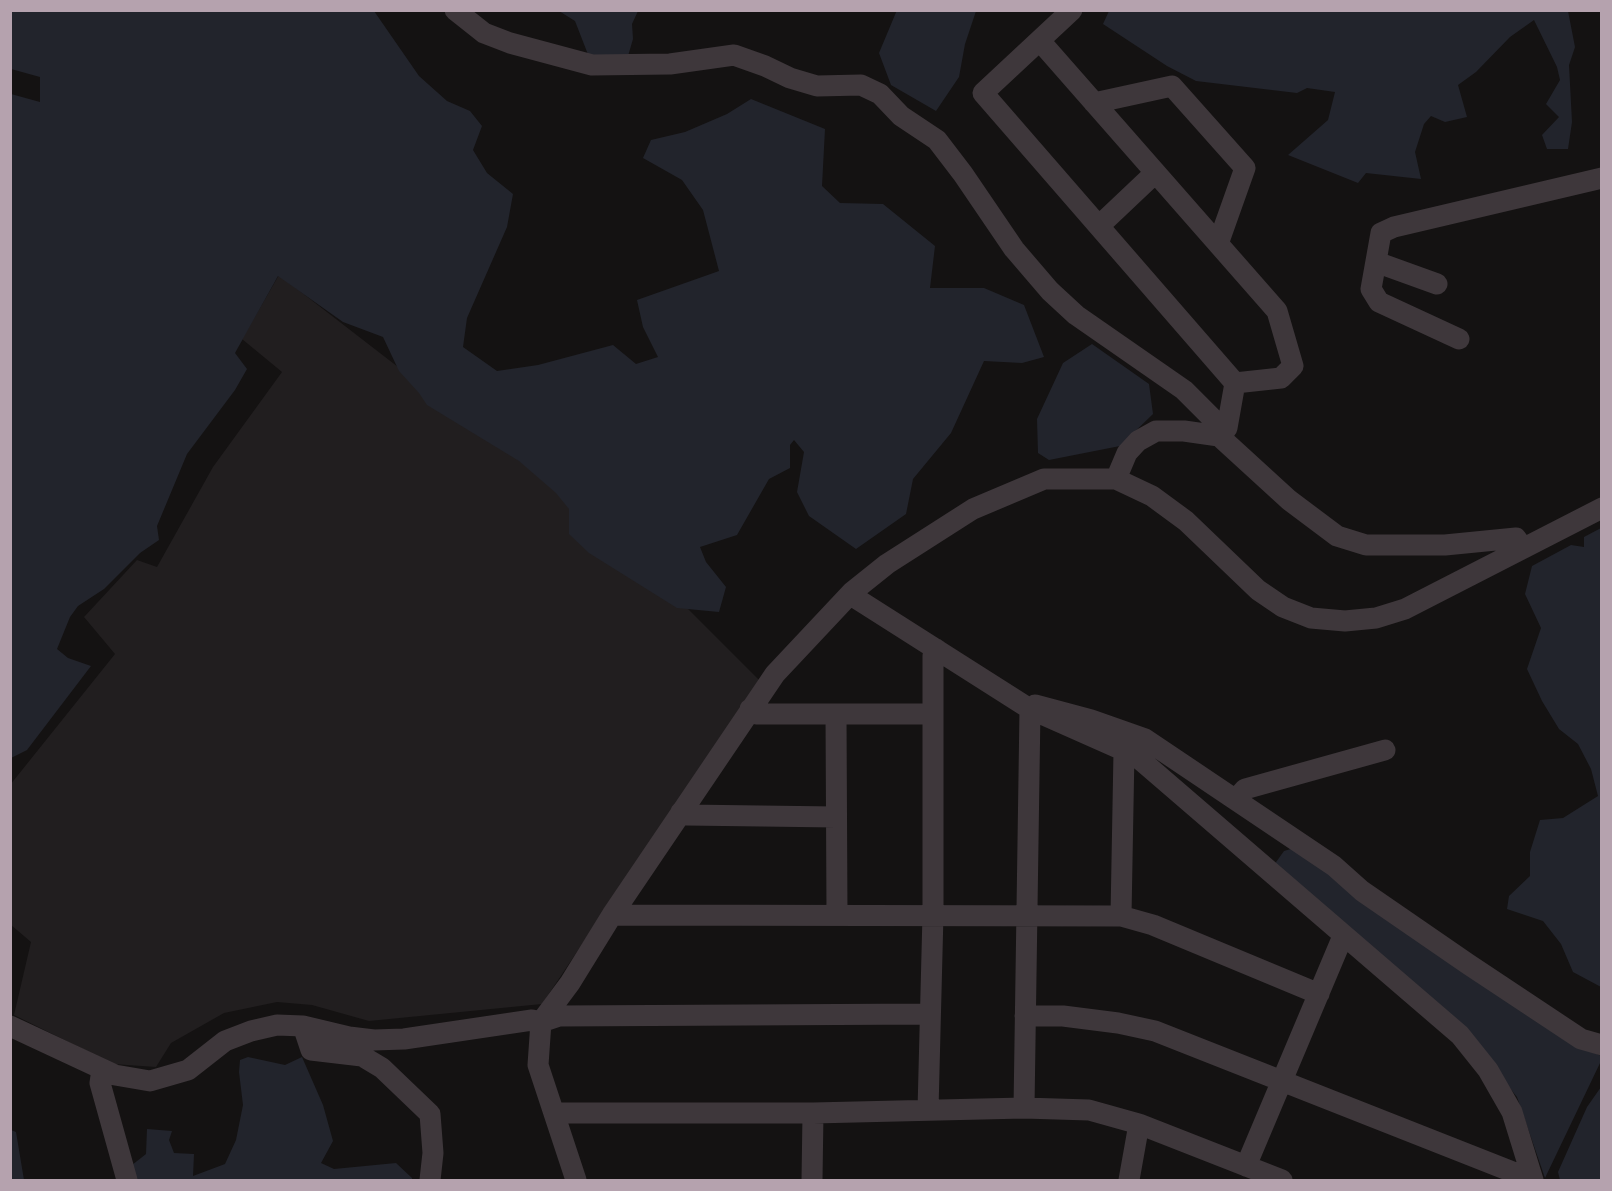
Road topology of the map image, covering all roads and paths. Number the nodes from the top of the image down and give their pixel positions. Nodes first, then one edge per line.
1 (455, 10) edge
2 (1072, 10) edge
3 (1040, 41) junction
4 (1094, 103) junction
5 (1155, 172) junction
6 (1602, 178) edge
7 (1099, 226) junction
8 (1218, 244) junction
9 (1376, 262) junction
10 (1437, 284) dead end
11 (1459, 339) dead end
12 (1235, 383) junction
13 (1219, 436) junction
14 (1116, 479) junction
15 (1602, 508) edge
16 (1523, 548) junction
17 (852, 592) junction
18 (936, 649) junction
19 (750, 709) junction
20 (1030, 709) junction
21 (836, 714) junction
22 (933, 714) junction
23 (1385, 750) dead end
24 (1124, 751) junction
25 (1236, 800) junction
26 (681, 812) junction
27 (836, 817) junction
28 (933, 914) junction
29 (1026, 914) junction
30 (612, 915) junction
31 (837, 915) junction
32 (1121, 916) junction
33 (1343, 936) junction
34 (1319, 994) junction
35 (930, 1014) junction
36 (1025, 1016) junction
37 (540, 1022) junction
38 (10, 1026) edge
39 (303, 1026) junction
40 (1602, 1045) edge
41 (102, 1069) junction
42 (1283, 1082) junction
43 (1024, 1108) junction
44 (928, 1110) junction
45 (554, 1113) junction
46 (813, 1113) junction
47 (1139, 1124) junction
48 (1246, 1166) junction
49 (127, 1180) edge
50 (430, 1180) edge
51 (576, 1180) edge
52 (812, 1180) edge
53 (1129, 1180) edge
54 (1282, 1180) edge
55 (1533, 1180) edge

1 - 13 street
2 - 3 street
3 - 4 street
3 - 7 street
4 - 5 street
4 - 8 street
5 - 7 street
5 - 8 street
6 - 9 street
7 - 12 street
8 - 12 street
9 - 10 street
9 - 11 street
12 - 13 street
13 - 14 street
13 - 16 street
14 - 16 street
14 - 17 street
15 - 16 street
17 - 18 street
17 - 19 street
18 - 20 street
18 - 22 street
19 - 21 street
19 - 26 street
20 - 24 street
20 - 25 street
20 - 29 street
21 - 22 street
21 - 27 street
22 - 28 street
23 - 25 street
24 - 32 street
24 - 33 street
25 - 40 street
26 - 27 street
26 - 30 street
27 - 31 street
28 - 29 street
28 - 31 street
28 - 35 street
29 - 32 street
29 - 36 street
30 - 31 street
30 - 37 street
32 - 34 street
33 - 34 street
33 - 55 street
34 - 42 street
35 - 37 street
35 - 44 street
36 - 42 street
36 - 43 street
37 - 39 street
37 - 45 street
38 - 41 street
39 - 41 street
39 - 50 street
41 - 49 street
42 - 48 street
42 - 55 street
43 - 44 street
43 - 47 street
44 - 46 street
45 - 46 street
45 - 51 street
46 - 52 street
47 - 48 street
47 - 53 street
48 - 54 street

